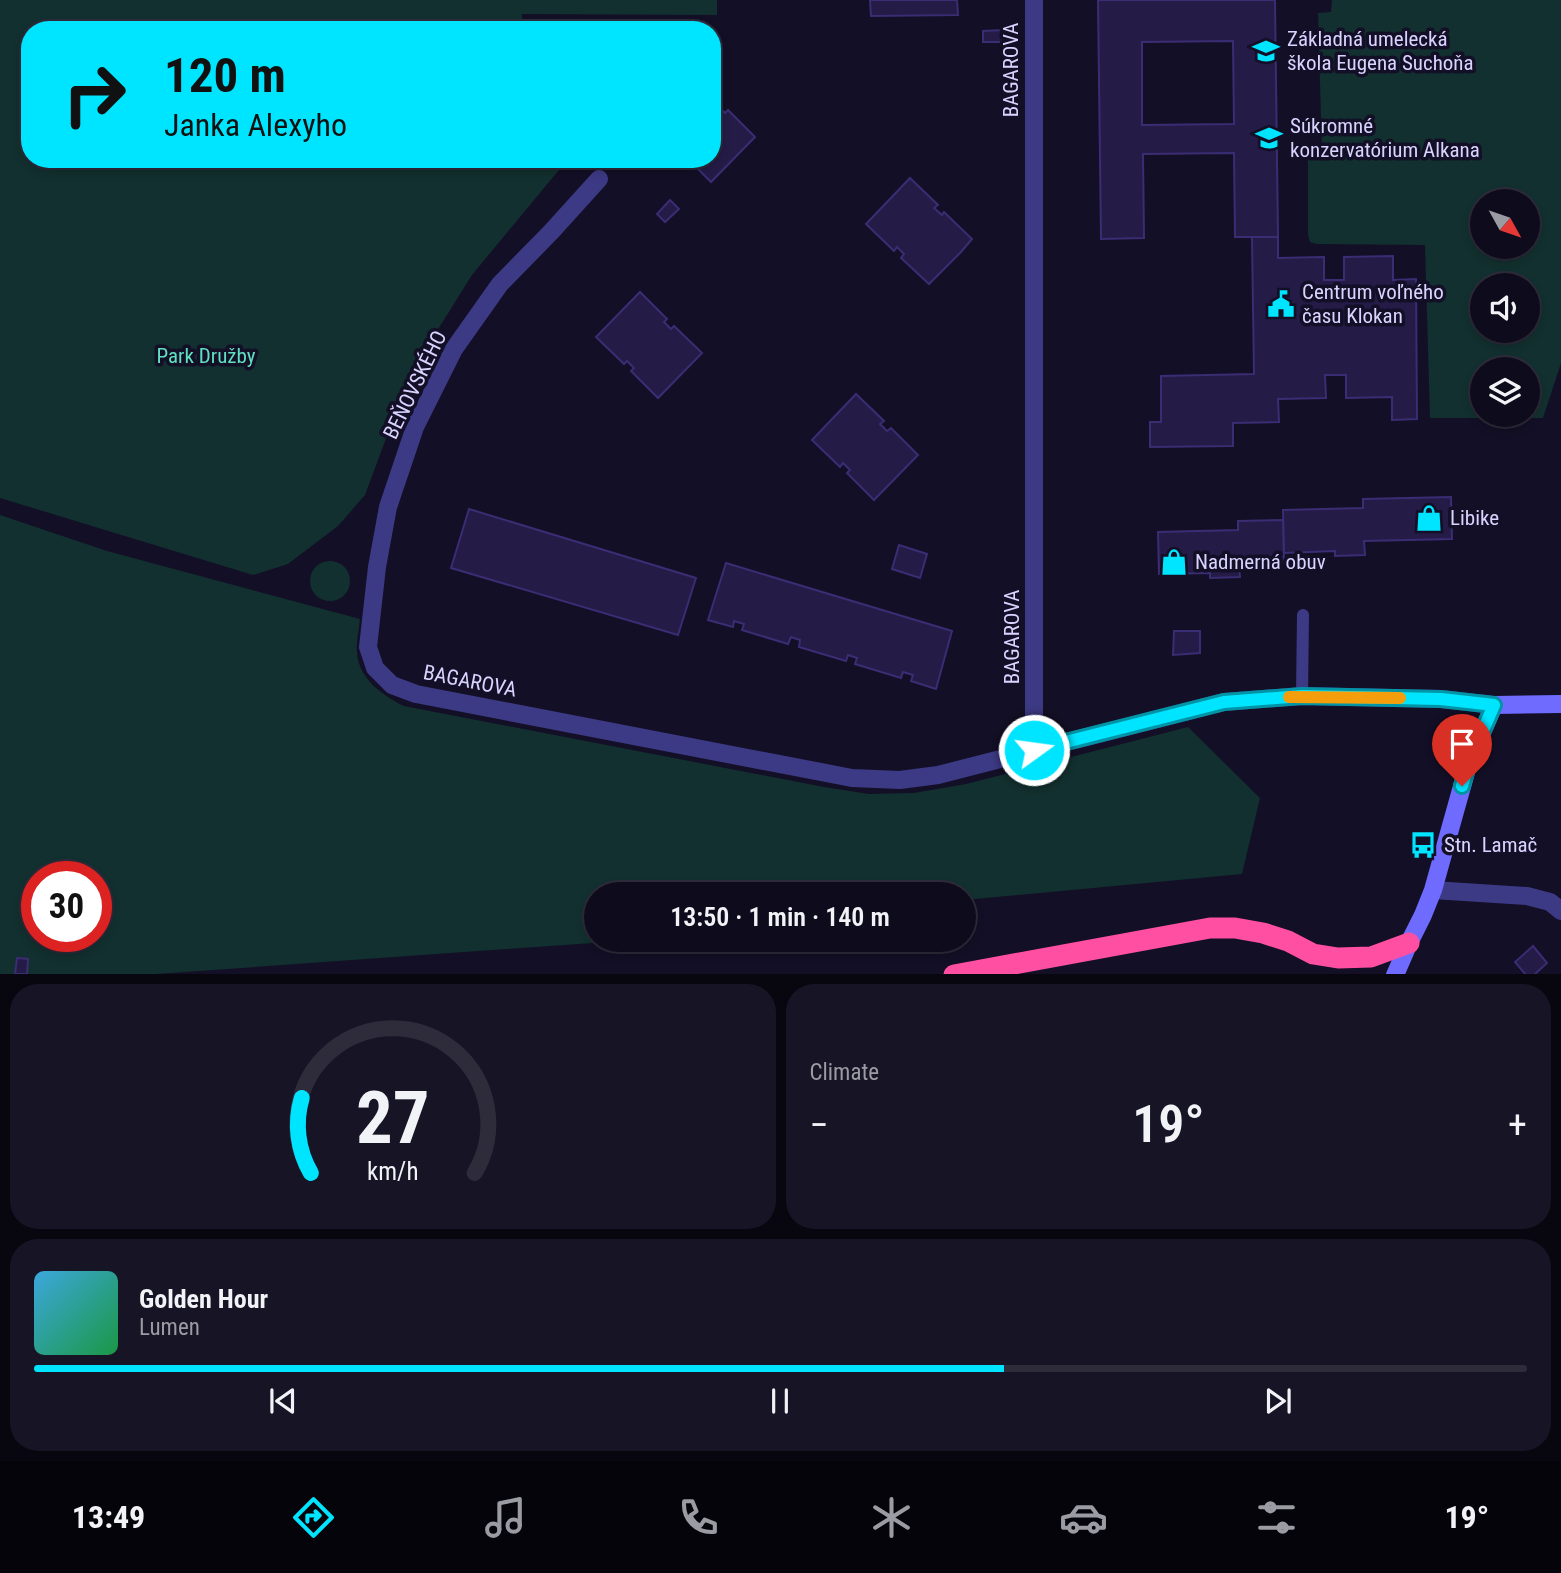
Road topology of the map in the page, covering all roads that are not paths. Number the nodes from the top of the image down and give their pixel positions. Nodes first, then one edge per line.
1 (1034, 0) edge
2 (599, 179) dead end
3 (371, 615) joint
4 (1303, 615) dead end
5 (1302, 696) junction
6 (1561, 704) edge
7 (1494, 705) junction
8 (1034, 750) junction
9 (1433, 890) junction
10 (1561, 911) edge
11 (1409, 943) junction
12 (1313, 954) junction
13 (959, 974) edge
14 (1331, 974) edge
15 (1395, 974) edge

1 - 8 street, BAGAROVA
2 - 3 street, BEŇOVSKÉHO
3 - 8 street, BAGAROVA
4 - 5 lane
5 - 7 street
5 - 8 street
6 - 7 street
7 - 9 street
9 - 10 street
9 - 11 street
11 - 12 highway
11 - 15 street
12 - 13 highway
12 - 14 highway

